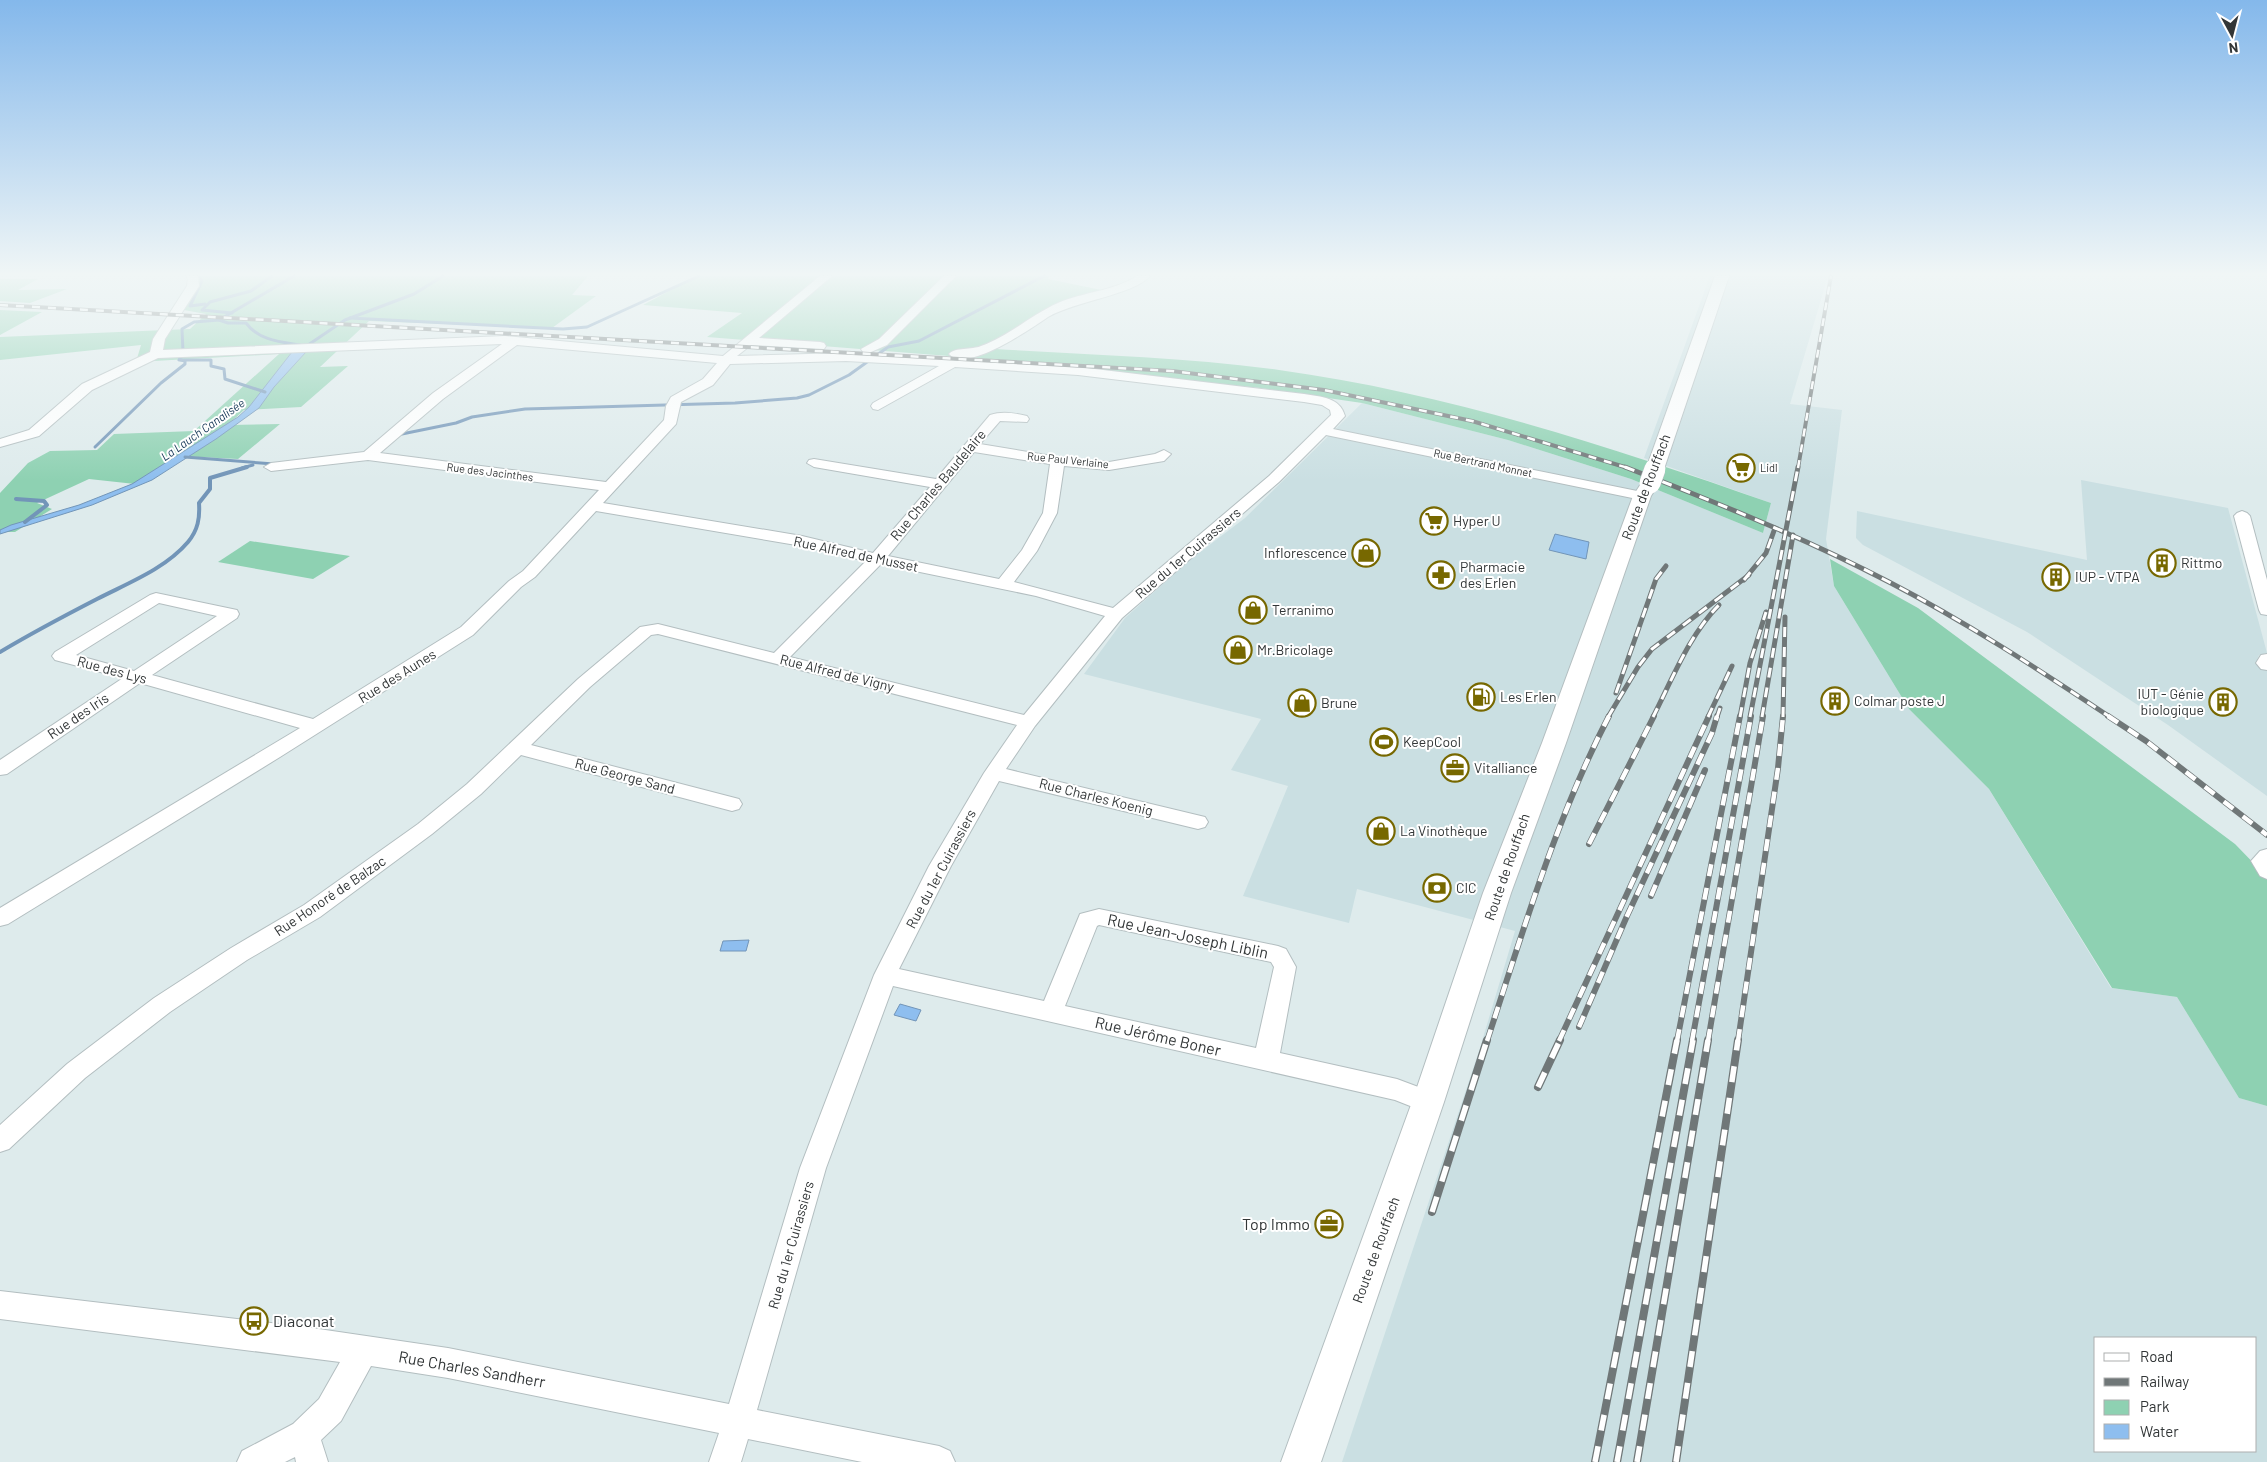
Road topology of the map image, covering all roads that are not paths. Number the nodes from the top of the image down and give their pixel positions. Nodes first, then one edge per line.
1 (158, 344) edge
2 (432, 344) edge
3 (510, 344) edge
4 (550, 344) edge
5 (745, 344) edge
6 (783, 344) edge
7 (881, 344) edge
8 (995, 344) edge
9 (1698, 344) edge
10 (310, 349) joint
11 (875, 353) junction
12 (156, 354) junction
13 (726, 360) junction
14 (954, 363) junction
15 (878, 406) dead end
16 (1022, 419) dead end
17 (1324, 431) junction
18 (0, 443) edge
19 (971, 447) junction
20 (1164, 454) dead end
21 (368, 456) junction
22 (1058, 461) junction
23 (814, 463) dead end
24 (271, 467) dead end
25 (1649, 483) junction
26 (938, 484) junction
27 (611, 487) junction
28 (594, 506) junction
29 (2242, 516) dead end
30 (877, 559) junction
31 (1004, 584) junction
32 (2267, 610) edge
33 (231, 614) joint
34 (1116, 614) junction
35 (646, 631) joint
36 (779, 658) junction
37 (2267, 659) edge
38 (2267, 665) edge
39 (136, 677) junction
40 (1028, 722) junction
41 (316, 726) junction
42 (519, 748) junction
43 (0, 769) edge
44 (994, 773) junction
45 (732, 804) dead end
46 (1198, 822) dead end
47 (0, 918) edge
48 (885, 975) junction
49 (1051, 1012) junction
50 (1266, 1061) junction
51 (1428, 1102) junction
52 (0, 1142) edge
53 (0, 1305) edge
54 (363, 1351) junction
55 (739, 1420) junction
56 (308, 1448) edge
57 (253, 1462) edge
58 (725, 1462) edge
59 (939, 1462) edge
60 (1301, 1462) edge

1 - 12 street
2 - 10 street
3 - 21 street
4 - 13 street
5 - 13 street, Rue des Aunes
6 - 11 street
7 - 11 street
8 - 11 street
9 - 25 main road, Route de Rouffach
10 - 12 street
11 - 13 street
11 - 14 street
12 - 18 street
13 - 27 street, Rue des Aunes
14 - 15 street
14 - 17 street, Rue du 1er Cuirassiers
16 - 19 street, Rue Charles Baudelaire
17 - 25 street, Rue Bertrand Monnet
17 - 34 street, Rue du 1er Cuirassiers
19 - 22 street, Rue Paul Verlaine
19 - 26 street, Rue Charles Baudelaire
20 - 22 street, Rue Paul Verlaine
21 - 24 street, Rue des Jacinthes
21 - 27 street, Rue des Jacinthes
22 - 31 street
23 - 26 street
25 - 51 main road, Route de Rouffach
26 - 30 street, Rue Charles Baudelaire
27 - 28 street, Rue des Aunes
28 - 30 street, Rue Alfred de Musset
28 - 41 street, Rue des Aunes
29 - 32 street
30 - 31 street, Rue Alfred de Musset
30 - 36 street, Rue Charles Baudelaire
31 - 34 street, Rue Alfred de Musset
33 - 39 street, Rue des Iris
33 - 39 street, Rue des Lys
34 - 40 street, Rue du 1er Cuirassiers
35 - 36 street, Rue Alfred de Vigny
35 - 42 street, Rue Honoré de Balzac
36 - 40 street, Rue Alfred de Vigny
37 - 38 street
39 - 41 street, Rue des Lys
39 - 43 street, Rue des Iris
40 - 44 street, Rue du 1er Cuirassiers
41 - 47 street, Rue des Aunes
42 - 45 street, Rue George Sand
42 - 52 street, Rue Honoré de Balzac
44 - 46 street, Rue Charles Koenig
44 - 48 street, Rue du 1er Cuirassiers
48 - 49 street, Rue Jérôme Boner
48 - 55 street, Rue du 1er Cuirassiers
49 - 50 street, Rue Jérôme Boner
49 - 50 street, Rue Jean-Joseph Liblin
50 - 51 street, Rue Jérôme Boner
51 - 60 main road, Route de Rouffach
53 - 54 street, Rue Charles Sandherr
54 - 55 street, Rue Charles Sandherr
54 - 56 street
55 - 58 street
55 - 59 street, Rue Charles Sandherr
56 - 57 street

